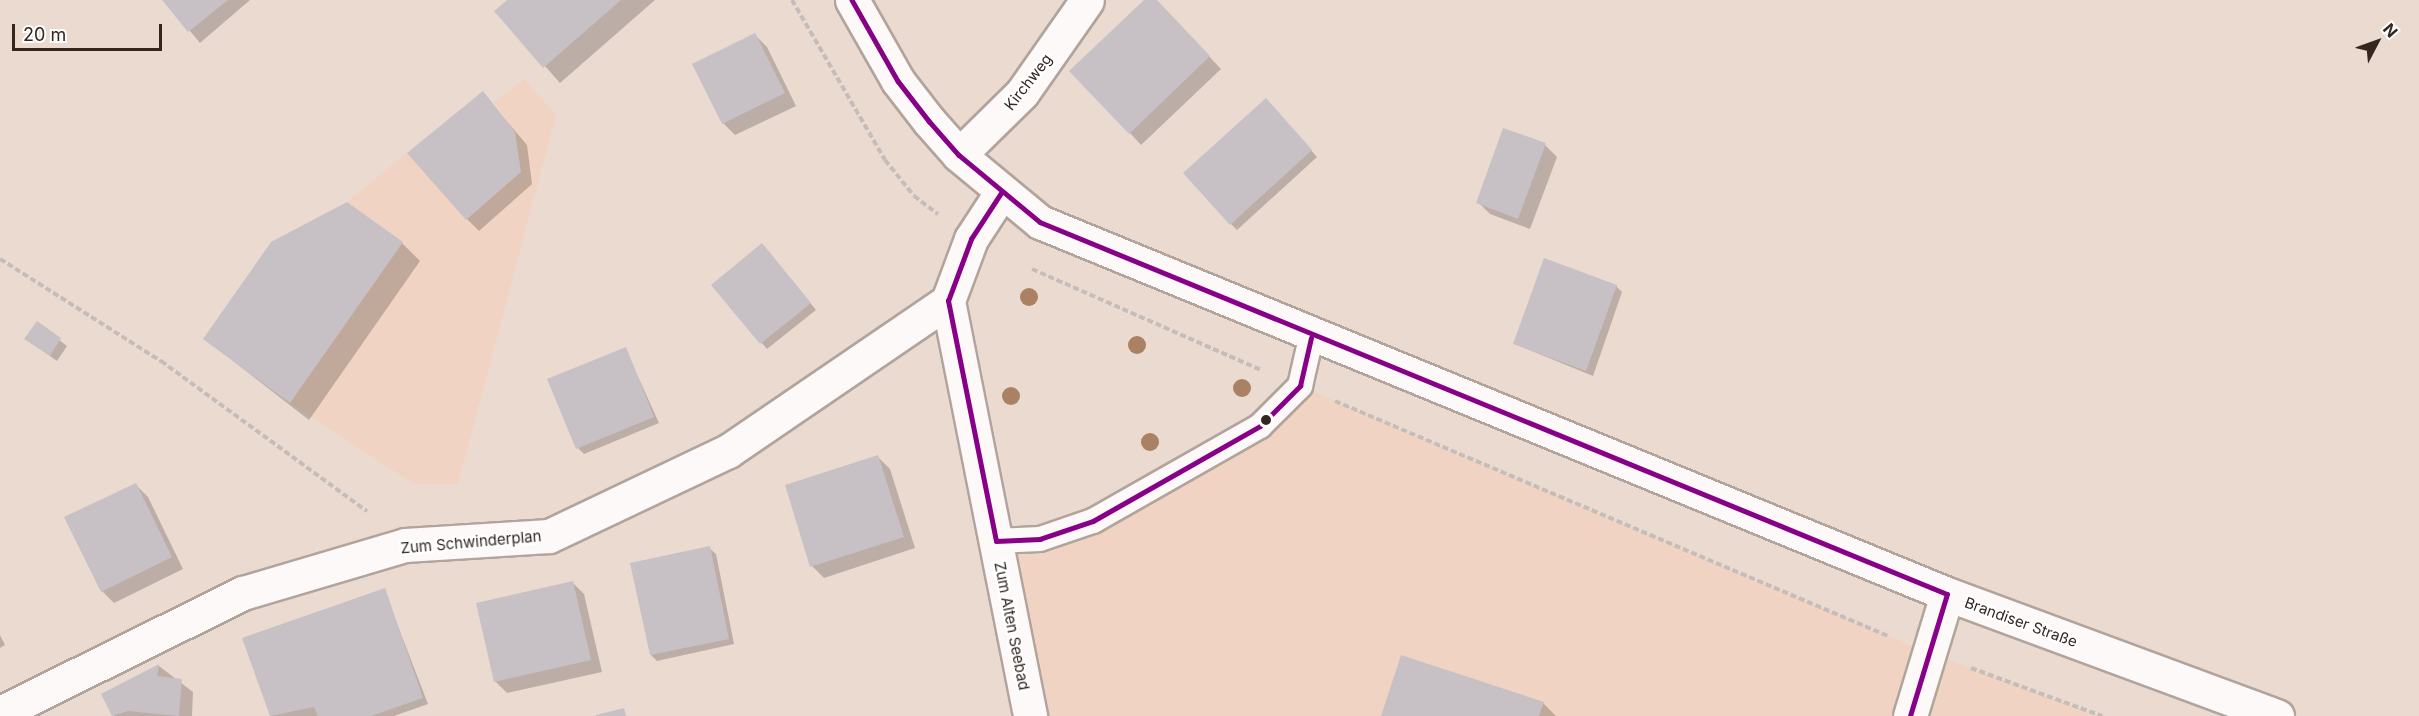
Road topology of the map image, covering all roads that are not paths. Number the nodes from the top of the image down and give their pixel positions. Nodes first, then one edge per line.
1 (852, 0) edge
2 (1087, 0) edge
3 (959, 155) junction
4 (1001, 194) junction
5 (948, 301) junction
6 (1311, 338) junction
7 (996, 541) junction
8 (1947, 594) junction
9 (0, 713) edge
10 (1030, 716) edge
11 (1910, 716) edge
12 (2277, 716) edge

1 - 3 street, Brandiser Straße
2 - 3 street, Kirchweg
3 - 4 street, Brandiser Straße
4 - 5 street
4 - 6 street, Brandiser Straße
5 - 7 street, Zum Alten Seebad
5 - 9 street, Zum Schwinderplan
6 - 7 lane
6 - 8 street, Brandiser Straße
7 - 10 street, Zum Alten Seebad
8 - 11 street
8 - 12 street, Brandiser Straße

